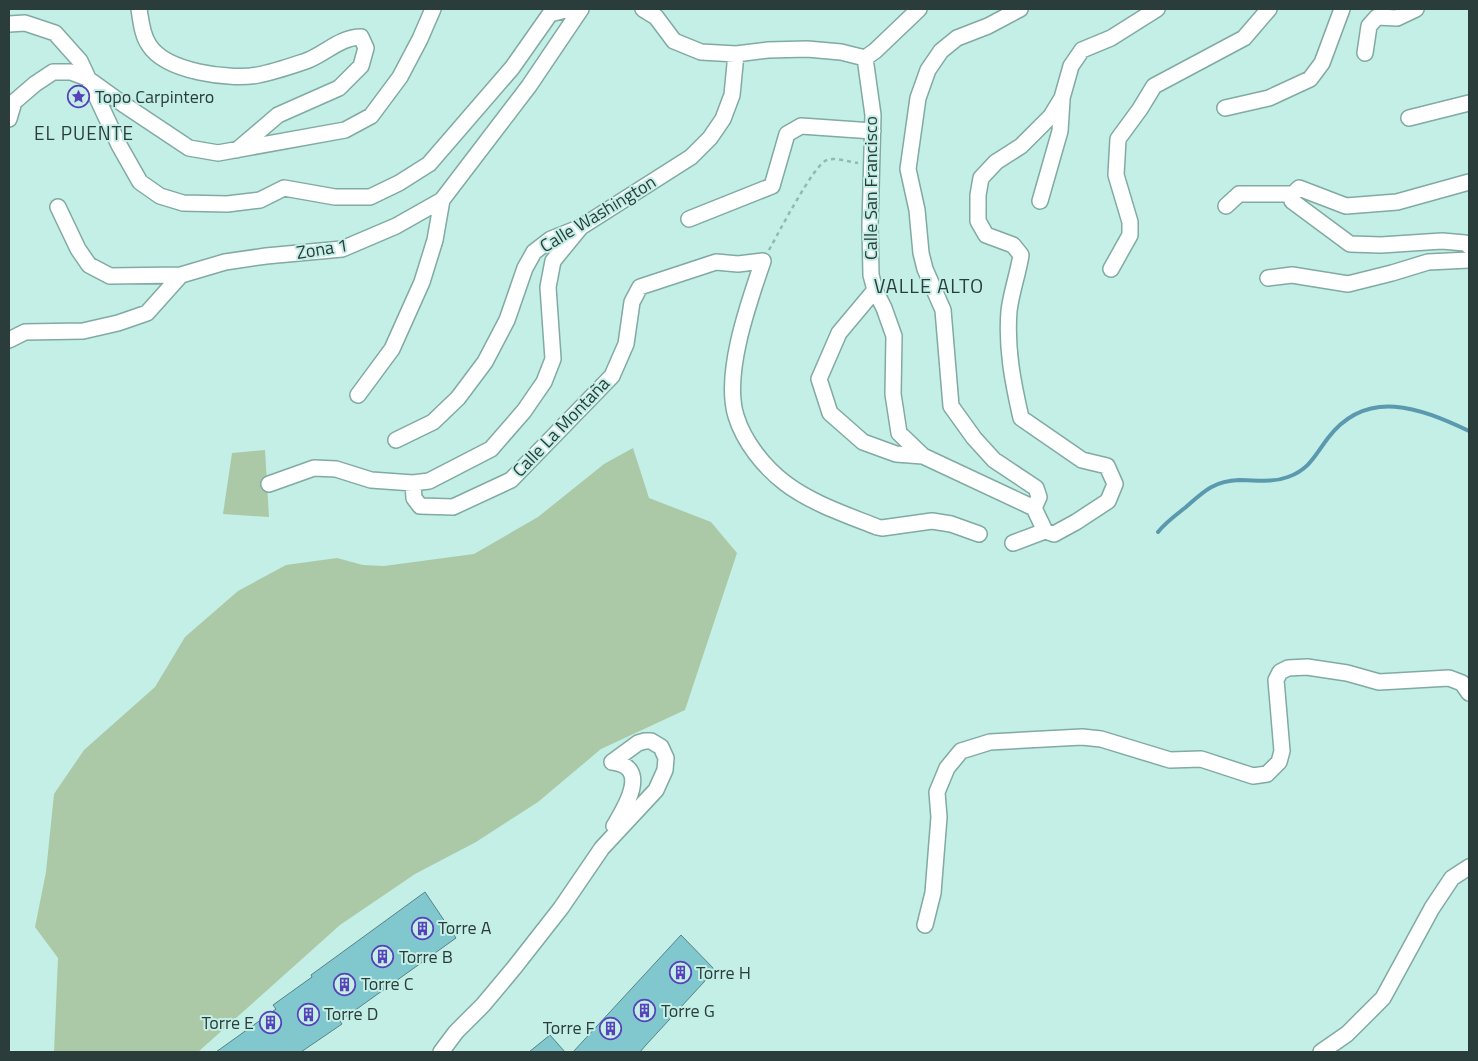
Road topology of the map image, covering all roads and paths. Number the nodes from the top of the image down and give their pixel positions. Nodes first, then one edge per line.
1 (139, 9) edge
2 (433, 9) edge
3 (569, 9) edge
4 (581, 9) edge
5 (643, 9) edge
6 (919, 9) edge
7 (1020, 9) edge
8 (1157, 9) edge
9 (1269, 9) edge
10 (1342, 9) edge
11 (1416, 9) edge
12 (656, 13) edge
13 (9, 24) edge
14 (1365, 53) dead end
15 (736, 54) junction
16 (865, 58) junction
17 (87, 78) junction
18 (1062, 98) junction
19 (1469, 103) edge
20 (1226, 108) dead end
21 (1409, 118) dead end
22 (9, 119) edge
23 (872, 131) junction
24 (237, 150) junction
25 (872, 165) junction
26 (1469, 182) edge
27 (1293, 194) junction
28 (442, 200) junction
29 (1040, 201) dead end
30 (1226, 206) dead end
31 (58, 207) dead end
32 (689, 219) dead end
33 (581, 227) junction
34 (1469, 246) edge
35 (1469, 260) edge
36 (763, 261) junction
37 (1111, 269) dead end
38 (181, 275) junction
39 (1268, 278) dead end
40 (875, 290) junction
41 (9, 340) edge
42 (358, 395) dead end
43 (396, 440) dead end
44 (923, 456) junction
45 (413, 483) junction
46 (270, 484) dead end
47 (1034, 508) junction
48 (1045, 531) junction
49 (979, 534) dead end
50 (1013, 542) dead end
51 (1469, 693) edge
52 (602, 848) junction
53 (1469, 867) edge
54 (925, 925) dead end
55 (441, 1052) edge
56 (1321, 1052) edge

1 - 24 street
2 - 24 street
3 - 17 street
4 - 28 street, Zona 1
5 - 12 street
6 - 16 street
7 - 47 street
8 - 18 street
9 - 37 street
10 - 20 street
11 - 14 street
12 - 15 street
13 - 17 street
15 - 16 street
15 - 33 street, Calle Washington
16 - 23 street, Calle San Francisco
17 - 22 street
17 - 24 street
18 - 29 street
18 - 48 street
19 - 21 street
23 - 25 street, Calle San Francisco
23 - 32 street
25 - 36 path
25 - 40 street, Calle San Francisco
26 - 27 street
27 - 30 street
27 - 34 street
28 - 38 street, Zona 1
28 - 42 street
31 - 38 street, Zona 1
33 - 43 street, Calle Washington
33 - 45 street, Calle La Montaña
35 - 39 street
36 - 45 street, Calle La Montaña
36 - 49 street
38 - 41 street
40 - 44 street, Calle San Francisco
40 - 44 street
44 - 47 street, Calle San Francisco
45 - 46 street
47 - 48 street
48 - 50 street
51 - 54 street
52 - 52 street
52 - 55 street
53 - 56 street

